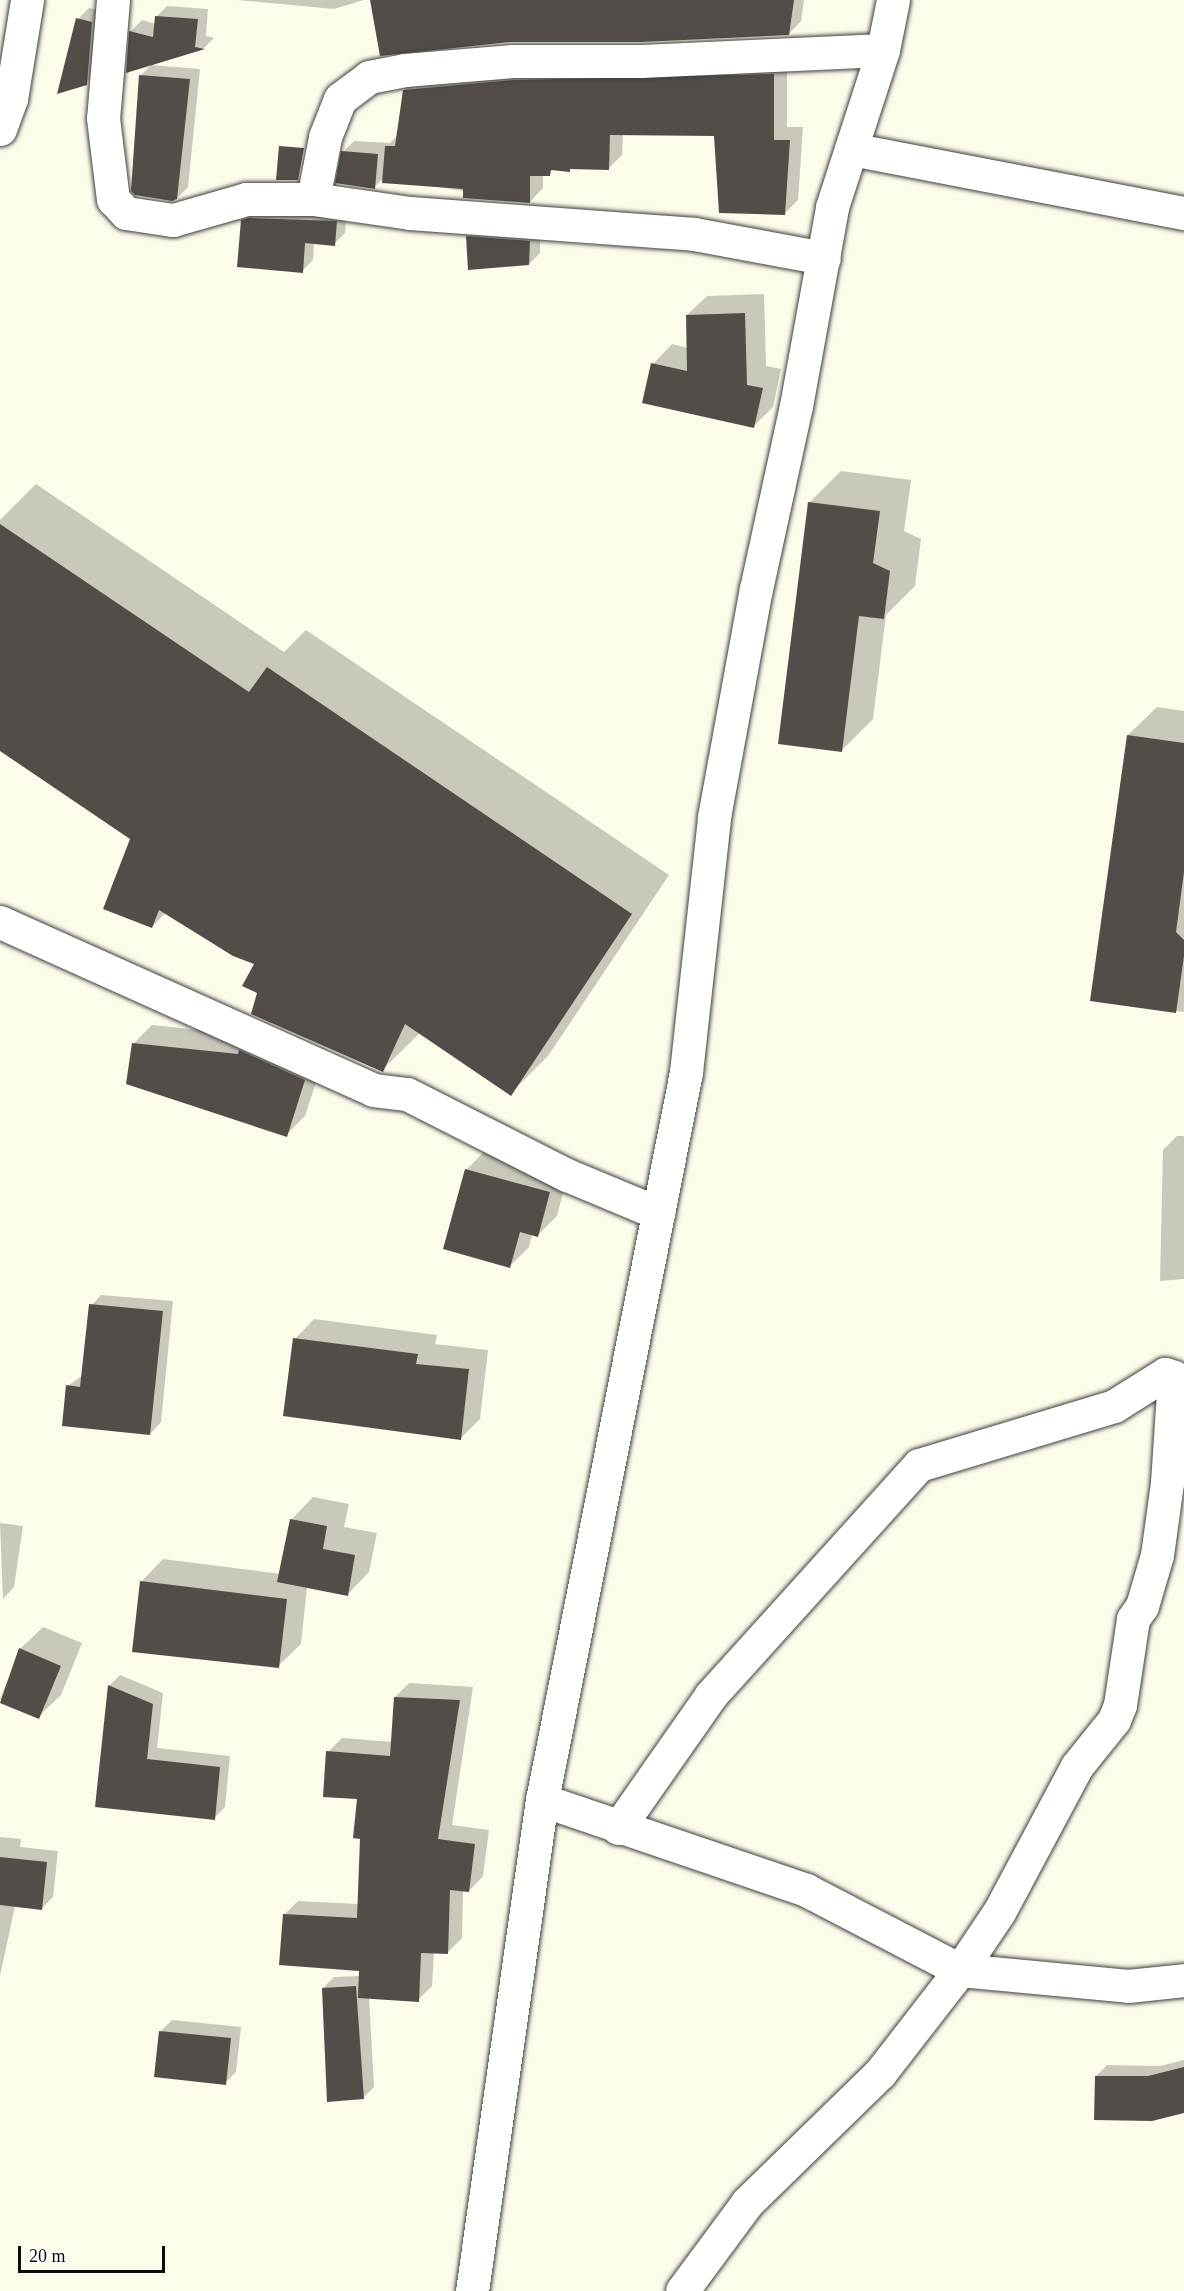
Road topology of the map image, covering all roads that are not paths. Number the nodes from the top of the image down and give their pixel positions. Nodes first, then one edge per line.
1 (27, 0) edge
2 (113, 0) edge
3 (893, 0) edge
4 (883, 50) junction
5 (0, 129) edge
6 (851, 149) junction
7 (313, 199) junction
8 (1184, 213) edge
9 (824, 258) junction
10 (0, 922) edge
11 (658, 1213) junction
12 (1176, 1480) edge
13 (542, 1800) junction
14 (618, 1828) junction
15 (960, 1970) junction
16 (1184, 1980) edge
17 (472, 2291) edge
18 (682, 2291) edge

1 - 5 street
2 - 7 street
3 - 4 street
4 - 6 street
4 - 7 street
6 - 8 street
6 - 9 street
7 - 9 street
9 - 11 street
10 - 11 street
11 - 13 street
12 - 14 street
12 - 15 street
13 - 14 street
13 - 17 street
14 - 15 street
15 - 16 street
15 - 18 street

